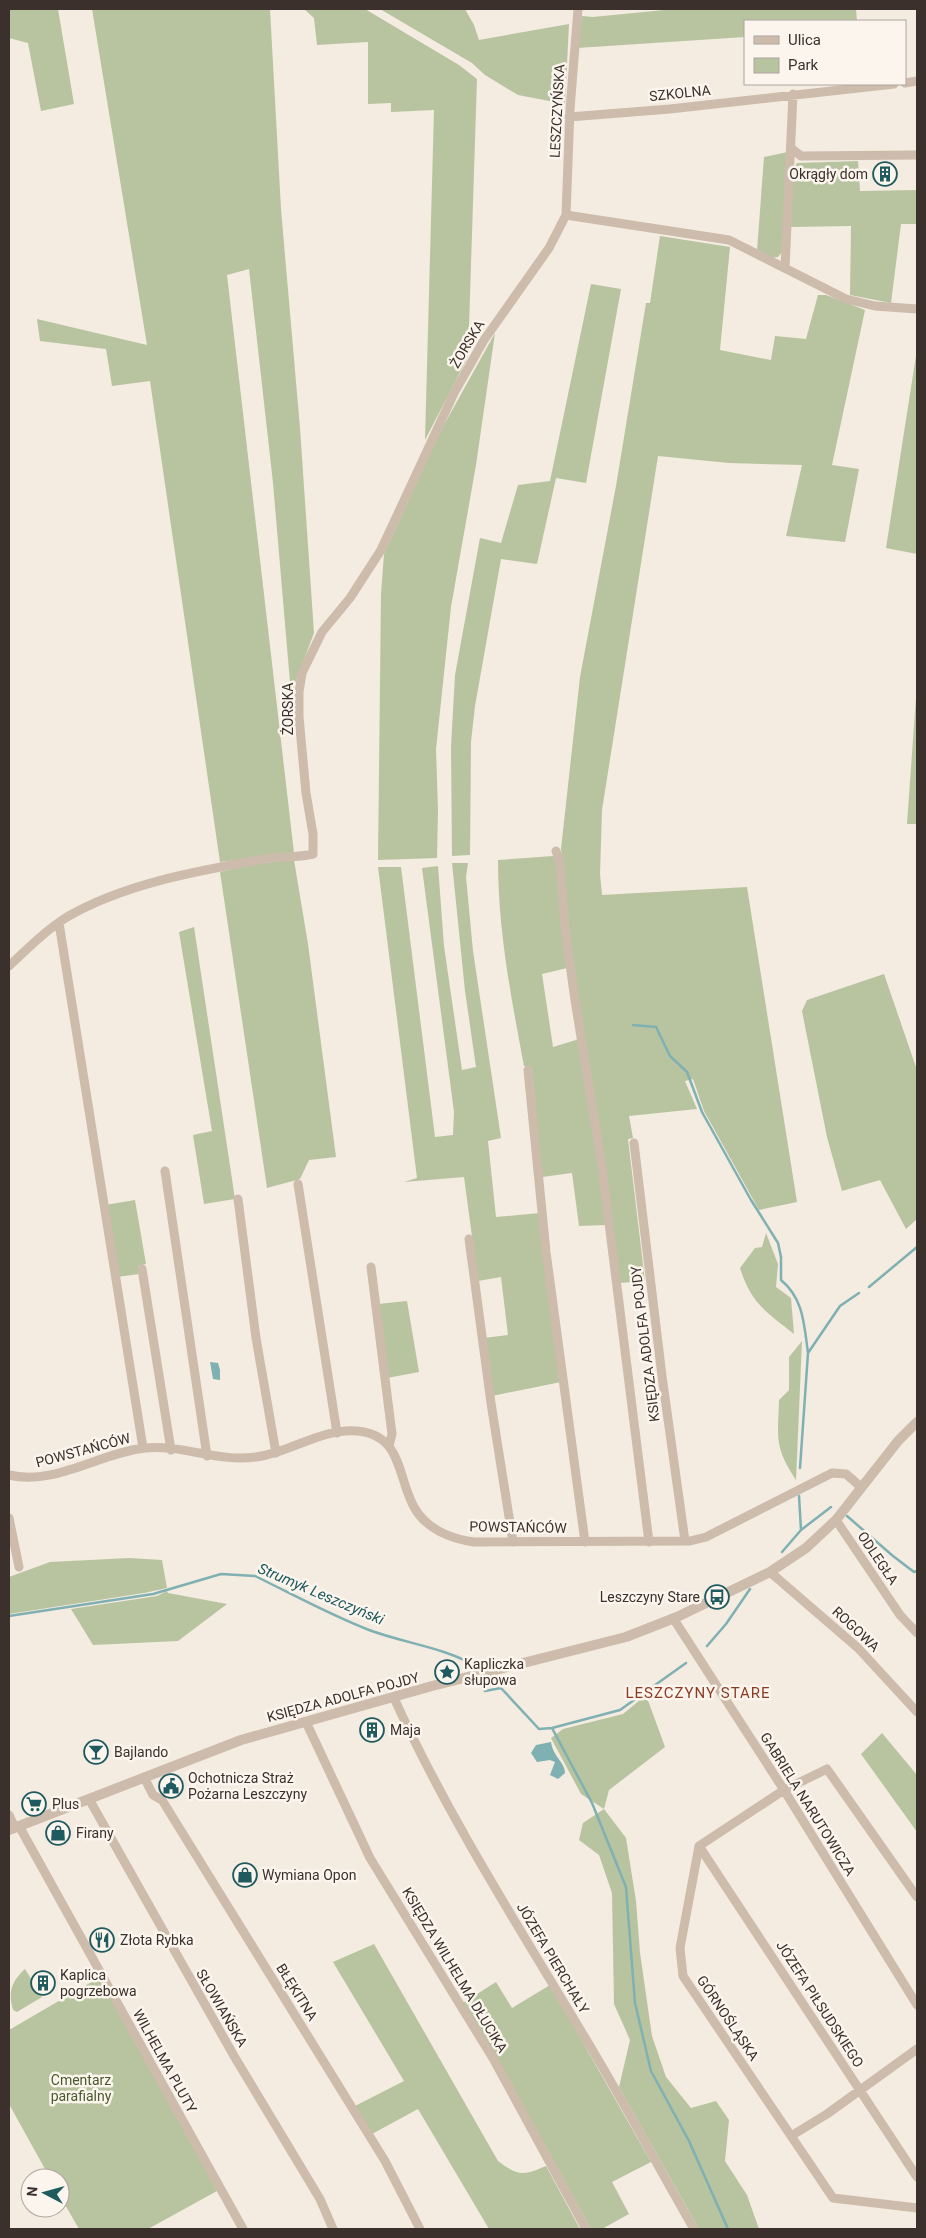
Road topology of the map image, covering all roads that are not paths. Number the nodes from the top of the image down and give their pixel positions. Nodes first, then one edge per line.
1 (578, 9) edge
2 (884, 85) edge
3 (794, 94) junction
4 (569, 117) junction
5 (791, 148) junction
6 (917, 155) edge
7 (801, 156) junction
8 (790, 165) junction
9 (566, 214) junction
10 (785, 268) junction
11 (917, 310) edge
12 (556, 851) dead end
13 (60, 923) junction
14 (9, 966) edge
15 (528, 1070) dead end
16 (634, 1143) dead end
17 (165, 1171) dead end
18 (298, 1184) dead end
19 (238, 1199) dead end
20 (469, 1239) dead end
21 (371, 1267) dead end
22 (142, 1269) dead end
23 (917, 1422) edge
24 (337, 1433) junction
25 (389, 1446) junction
26 (143, 1448) junction
27 (171, 1450) junction
28 (276, 1453) junction
29 (207, 1456) junction
30 (9, 1475) edge
31 (861, 1487) junction
32 (9, 1518) edge
33 (836, 1520) junction
34 (513, 1542) junction
35 (585, 1542) junction
36 (649, 1542) junction
37 (684, 1542) junction
38 (19, 1567) dead end
39 (770, 1572) junction
40 (673, 1618) junction
41 (917, 1633) edge
42 (394, 1698) junction
43 (917, 1712) edge
44 (306, 1722) junction
45 (144, 1777) junction
46 (784, 1790) junction
47 (89, 1799) junction
48 (9, 1815) edge
49 (14, 1828) edge
50 (699, 1846) junction
51 (917, 1897) edge
52 (917, 2005) edge
53 (917, 2049) edge
54 (860, 2090) junction
55 (792, 2136) junction
56 (917, 2177) edge
57 (917, 2208) edge
58 (243, 2229) edge
59 (333, 2229) edge
60 (420, 2229) edge
61 (586, 2229) edge
62 (694, 2229) edge

1 - 4 street, LESZCZYŃSKA
2 - 3 street, SZKOLNA
3 - 4 street, SZKOLNA
3 - 5 street
4 - 9 street, LESZCZYŃSKA
5 - 7 street
5 - 8 street
6 - 7 street
7 - 8 street
8 - 10 street
9 - 10 street
9 - 13 street, ŻORSKA
10 - 11 street
12 - 36 street
13 - 14 street, ŻORSKA
13 - 26 street
15 - 35 street
16 - 37 street, KSIĘDZA ADOLFA POJDY
17 - 29 street
18 - 24 street
19 - 28 street
20 - 34 street
21 - 25 street
22 - 27 street
23 - 31 street, KSIĘDZA ADOLFA POJDY
24 - 25 street, POWSTAŃCÓW
24 - 28 street, POWSTAŃCÓW
25 - 34 street, POWSTAŃCÓW
26 - 27 street, POWSTAŃCÓW
26 - 30 street, POWSTAŃCÓW
27 - 29 street, POWSTAŃCÓW
28 - 29 street, POWSTAŃCÓW
31 - 33 street, KSIĘDZA ADOLFA POJDY
31 - 37 street, POWSTAŃCÓW
32 - 38 street
33 - 39 street, KSIĘDZA ADOLFA POJDY
33 - 41 street, ODLEGŁA
34 - 35 street, POWSTAŃCÓW
35 - 36 street, POWSTAŃCÓW
36 - 37 street, POWSTAŃCÓW
39 - 40 street, KSIĘDZA ADOLFA POJDY
39 - 43 street, ROGOWA
40 - 42 street, KSIĘDZA ADOLFA POJDY
40 - 46 street, GABRIELA NARUTOWICZA
42 - 44 street, KSIĘDZA ADOLFA POJDY
42 - 62 street, JÓZEFA PIERCHAŁY
44 - 45 street, KSIĘDZA ADOLFA POJDY
44 - 61 street, KSIĘDZA WILHELMA DŁUCIKA
45 - 47 street, KSIĘDZA ADOLFA POJDY
45 - 60 street, BŁĘKITNA
46 - 50 street
46 - 51 street
46 - 52 street, GABRIELA NARUTOWICZA
47 - 49 street, KSIĘDZA ADOLFA POJDY
47 - 59 street, SŁOWIAŃSKA
48 - 49 street, WILHELMA PLUTY
49 - 58 street, WILHELMA PLUTY
50 - 54 street, JÓZEFA PIŁSUDSKIEGO
50 - 55 street, GÓRNOŚLĄSKA
53 - 54 street
54 - 55 street
54 - 56 street, JÓZEFA PIŁSUDSKIEGO
55 - 57 street, GÓRNOŚLĄSKA

